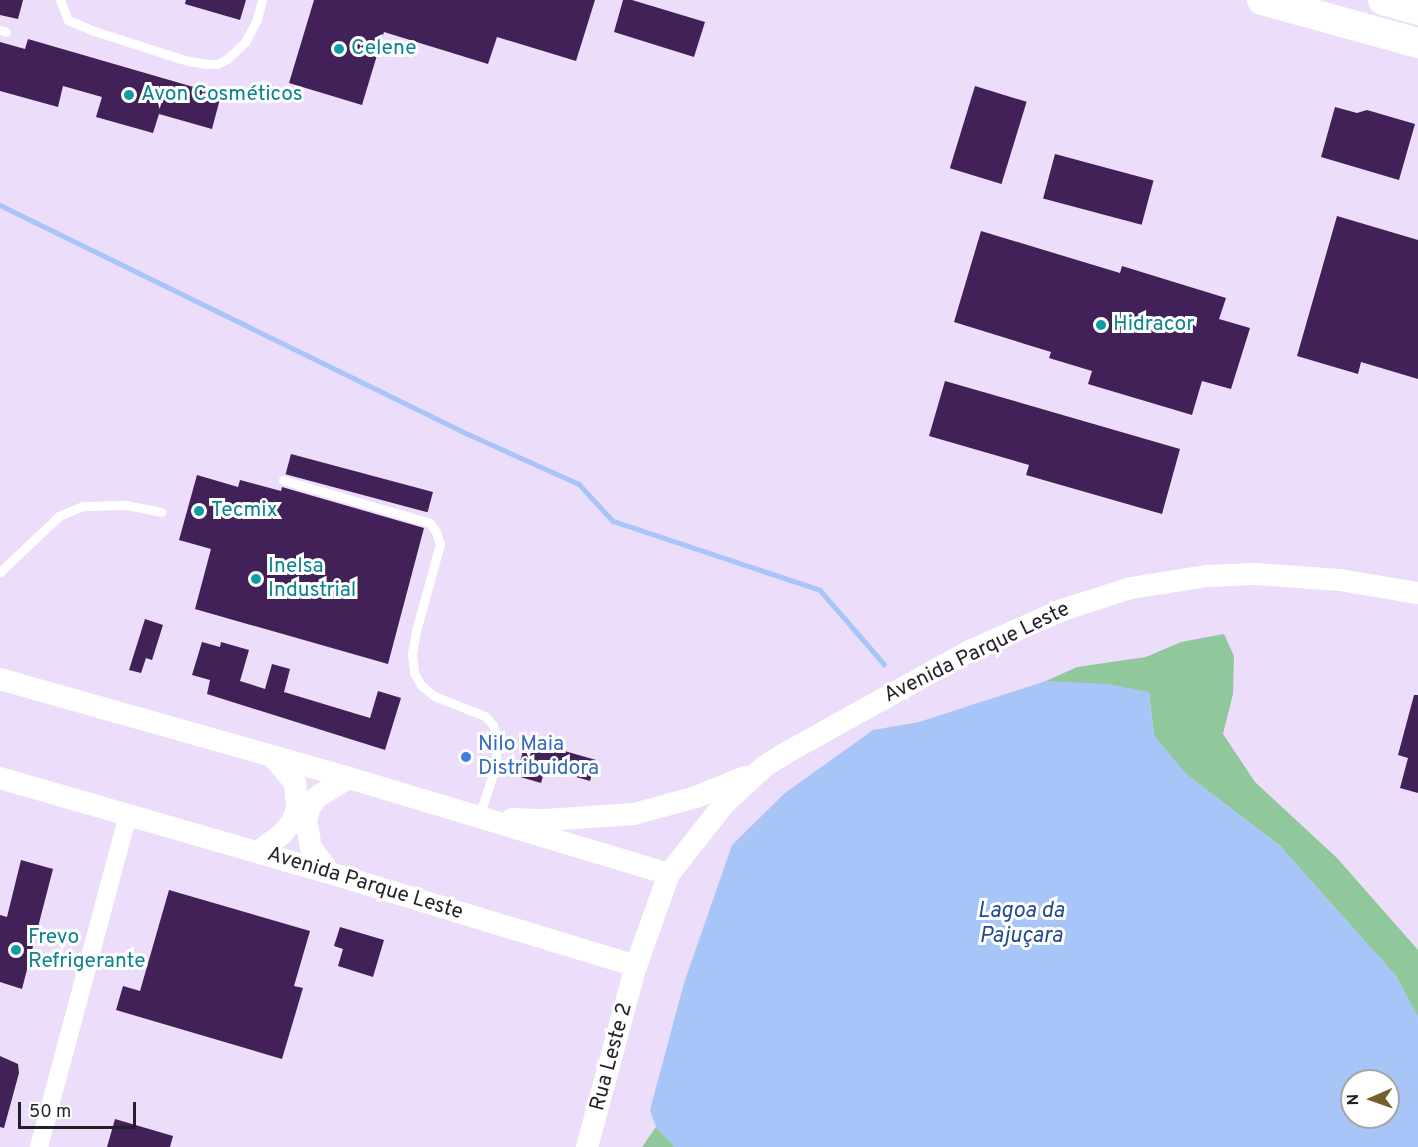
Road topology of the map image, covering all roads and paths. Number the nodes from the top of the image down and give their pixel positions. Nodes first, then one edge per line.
1 (60, 0) edge
2 (262, 0) edge
3 (1262, 0) edge
4 (1383, 0) edge
5 (1418, 10) edge
6 (1418, 44) edge
7 (283, 480) dead end
8 (161, 512) dead end
9 (0, 572) edge
10 (1418, 593) edge
11 (0, 679) edge
12 (271, 755) junction
13 (765, 766) junction
14 (0, 778) edge
15 (349, 778) junction
16 (128, 815) junction
17 (483, 817) junction
18 (258, 852) junction
19 (330, 873) junction
20 (669, 874) junction
21 (636, 966) junction
22 (39, 1147) edge
23 (587, 1147) edge

1 - 2 lane
3 - 6 highway
4 - 5 highway
7 - 17 lane
8 - 9 lane
10 - 13 street, Avenida Parque Leste
11 - 12 street
12 - 15 street
12 - 18 street
13 - 17 street
13 - 20 street, Avenida Parque Leste
14 - 16 street, Avenida Parque Leste
15 - 17 street
15 - 19 street
16 - 18 street, Avenida Parque Leste
16 - 22 street
17 - 20 street
18 - 19 street, Avenida Parque Leste
19 - 21 street, Avenida Parque Leste
20 - 21 street, Avenida Parque Leste
21 - 23 street, Rua Leste 2

